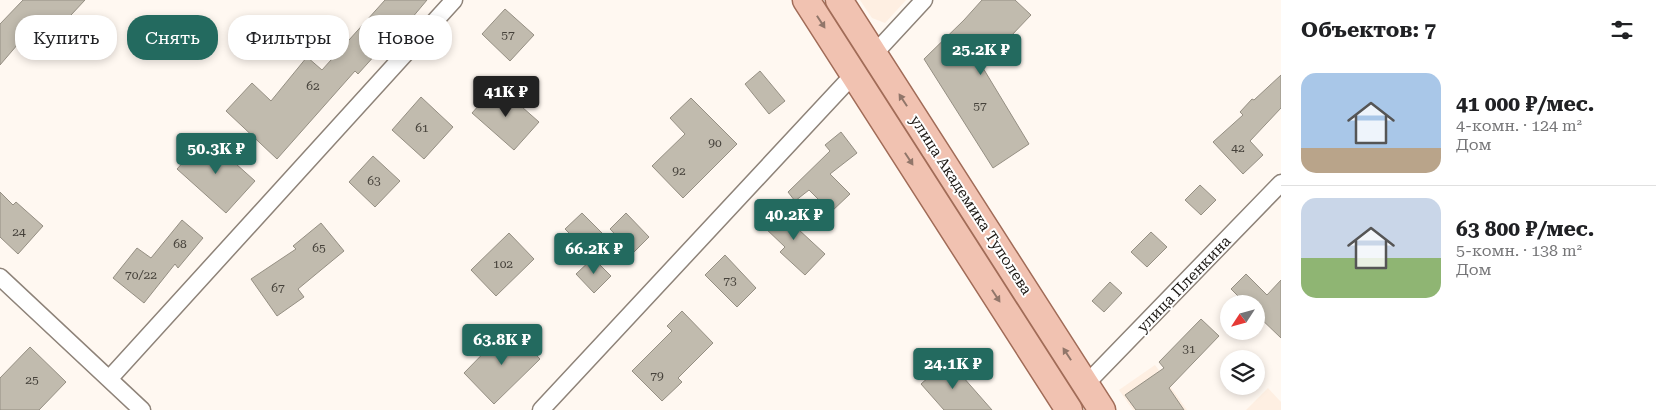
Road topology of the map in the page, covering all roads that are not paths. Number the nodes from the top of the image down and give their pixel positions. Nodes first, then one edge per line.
1 (454, 0) edge
2 (806, 0) edge
3 (838, 0) edge
4 (924, 0) edge
5 (835, 44) junction
6 (874, 54) junction
7 (854, 74) junction
8 (1281, 183) edge
9 (0, 277) edge
10 (110, 378) junction
11 (1086, 384) junction
12 (1064, 408) edge
13 (142, 410) edge
14 (541, 410) edge
15 (1102, 410) edge

1 - 10 street
2 -> 5 main road, улица Академика Туполева
3 - 6 main road, улица Академика Туполева
4 - 6 street
5 - 6 main road
5 - 7 main road, улица Академика Туполева
11 -> 6 main road, улица Академика Туполева
7 -> 12 main road, улица Академика Туполева
7 - 14 street
8 - 11 street, улица Пленкина
9 - 10 street
10 - 13 street
11 - 15 main road, улица Академика Туполева

